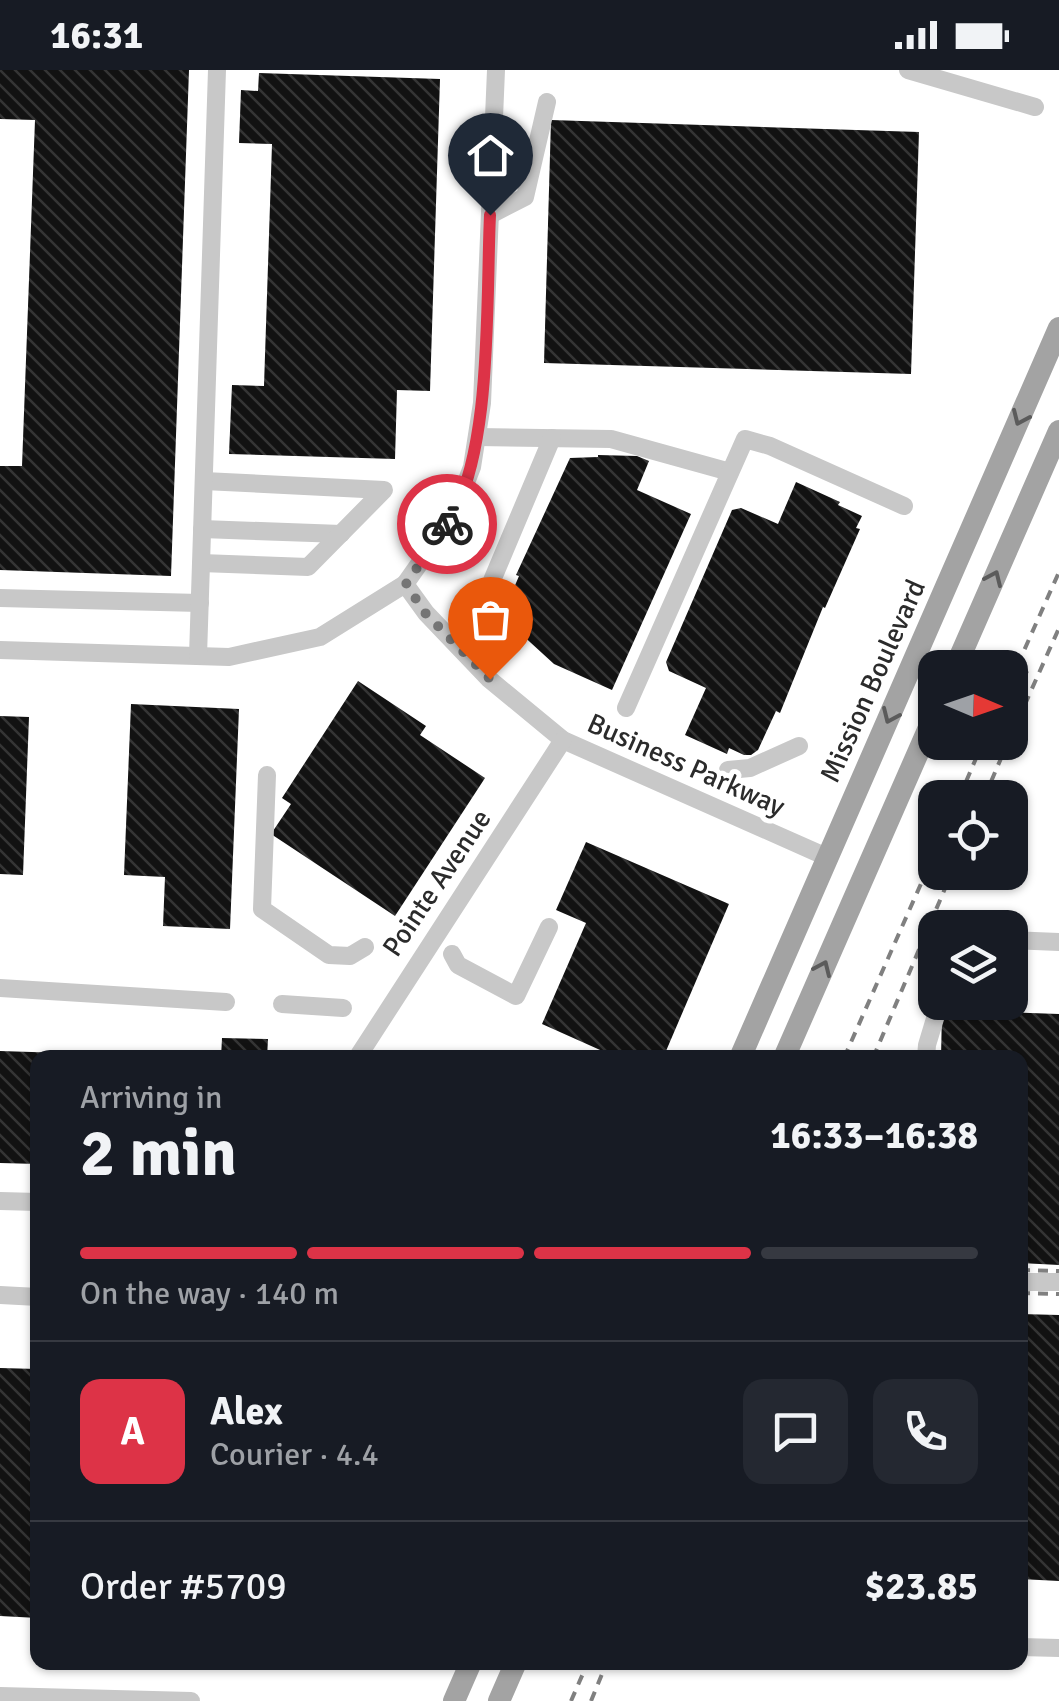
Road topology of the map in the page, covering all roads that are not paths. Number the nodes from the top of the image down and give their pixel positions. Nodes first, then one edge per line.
1 (218, 70) edge
2 (496, 70) edge
3 (908, 70) edge
4 (547, 102) dead end
5 (1034, 107) dead end
6 (490, 215) junction
7 (1059, 328) edge
8 (1059, 431) edge
9 (477, 437) junction
10 (552, 438) junction
11 (730, 472) junction
12 (204, 481) junction
13 (904, 506) dead end
14 (202, 528) junction
15 (340, 534) junction
16 (201, 563) junction
17 (406, 584) junction
18 (488, 590) dead end
19 (0, 598) edge
20 (200, 603) junction
21 (0, 650) edge
22 (963, 650) edge
23 (198, 656) junction
24 (626, 708) dead end
25 (563, 740) junction
26 (799, 746) dead end
27 (918, 753) edge
28 (728, 770) dead end
29 (268, 775) dead end
30 (828, 858) junction
31 (549, 927) dead end
32 (1028, 941) edge
33 (1059, 942) edge
34 (366, 947) dead end
35 (452, 954) dead end
36 (0, 988) edge
37 (226, 1002) dead end
38 (282, 1004) dead end
39 (344, 1008) dead end
40 (934, 1020) edge
41 (362, 1050) edge
42 (744, 1050) edge
43 (788, 1050) edge
44 (926, 1050) edge
45 (0, 1200) edge
46 (30, 1202) edge
47 (1028, 1282) edge
48 (1059, 1282) edge
49 (0, 1295) edge
50 (30, 1297) edge
51 (1028, 1647) edge
52 (1059, 1648) edge
53 (468, 1670) edge
54 (513, 1670) edge
55 (0, 1696) edge
56 (191, 1701) edge
57 (454, 1701) edge
58 (499, 1701) edge

1 - 12 street
2 - 6 street
3 - 5 street
4 - 6 street
6 - 9 street
7 -> 30 main road, Mission Boulevard
22 -> 8 main road
9 - 10 street
9 - 17 street
10 - 11 street
10 - 18 street
11 - 13 street
11 - 24 street
12 - 14 street
12 - 15 street
14 - 15 street
14 - 16 street
15 - 16 street
16 - 20 street
17 - 23 street
17 - 25 street, Business Parkway
19 - 20 street
20 - 23 street
21 - 23 street
25 - 30 street, Business Parkway
25 - 41 street, Pointe Avenue
26 - 28 street
43 -> 27 main road
29 - 34 street
30 - 42 main road, Mission Boulevard
31 - 35 street
32 - 33 street
36 - 37 street
38 - 39 street
40 - 44 street
45 - 46 street
47 - 48 street
49 - 50 street
51 - 52 street
53 - 57 main road
54 - 58 main road
55 - 56 street

